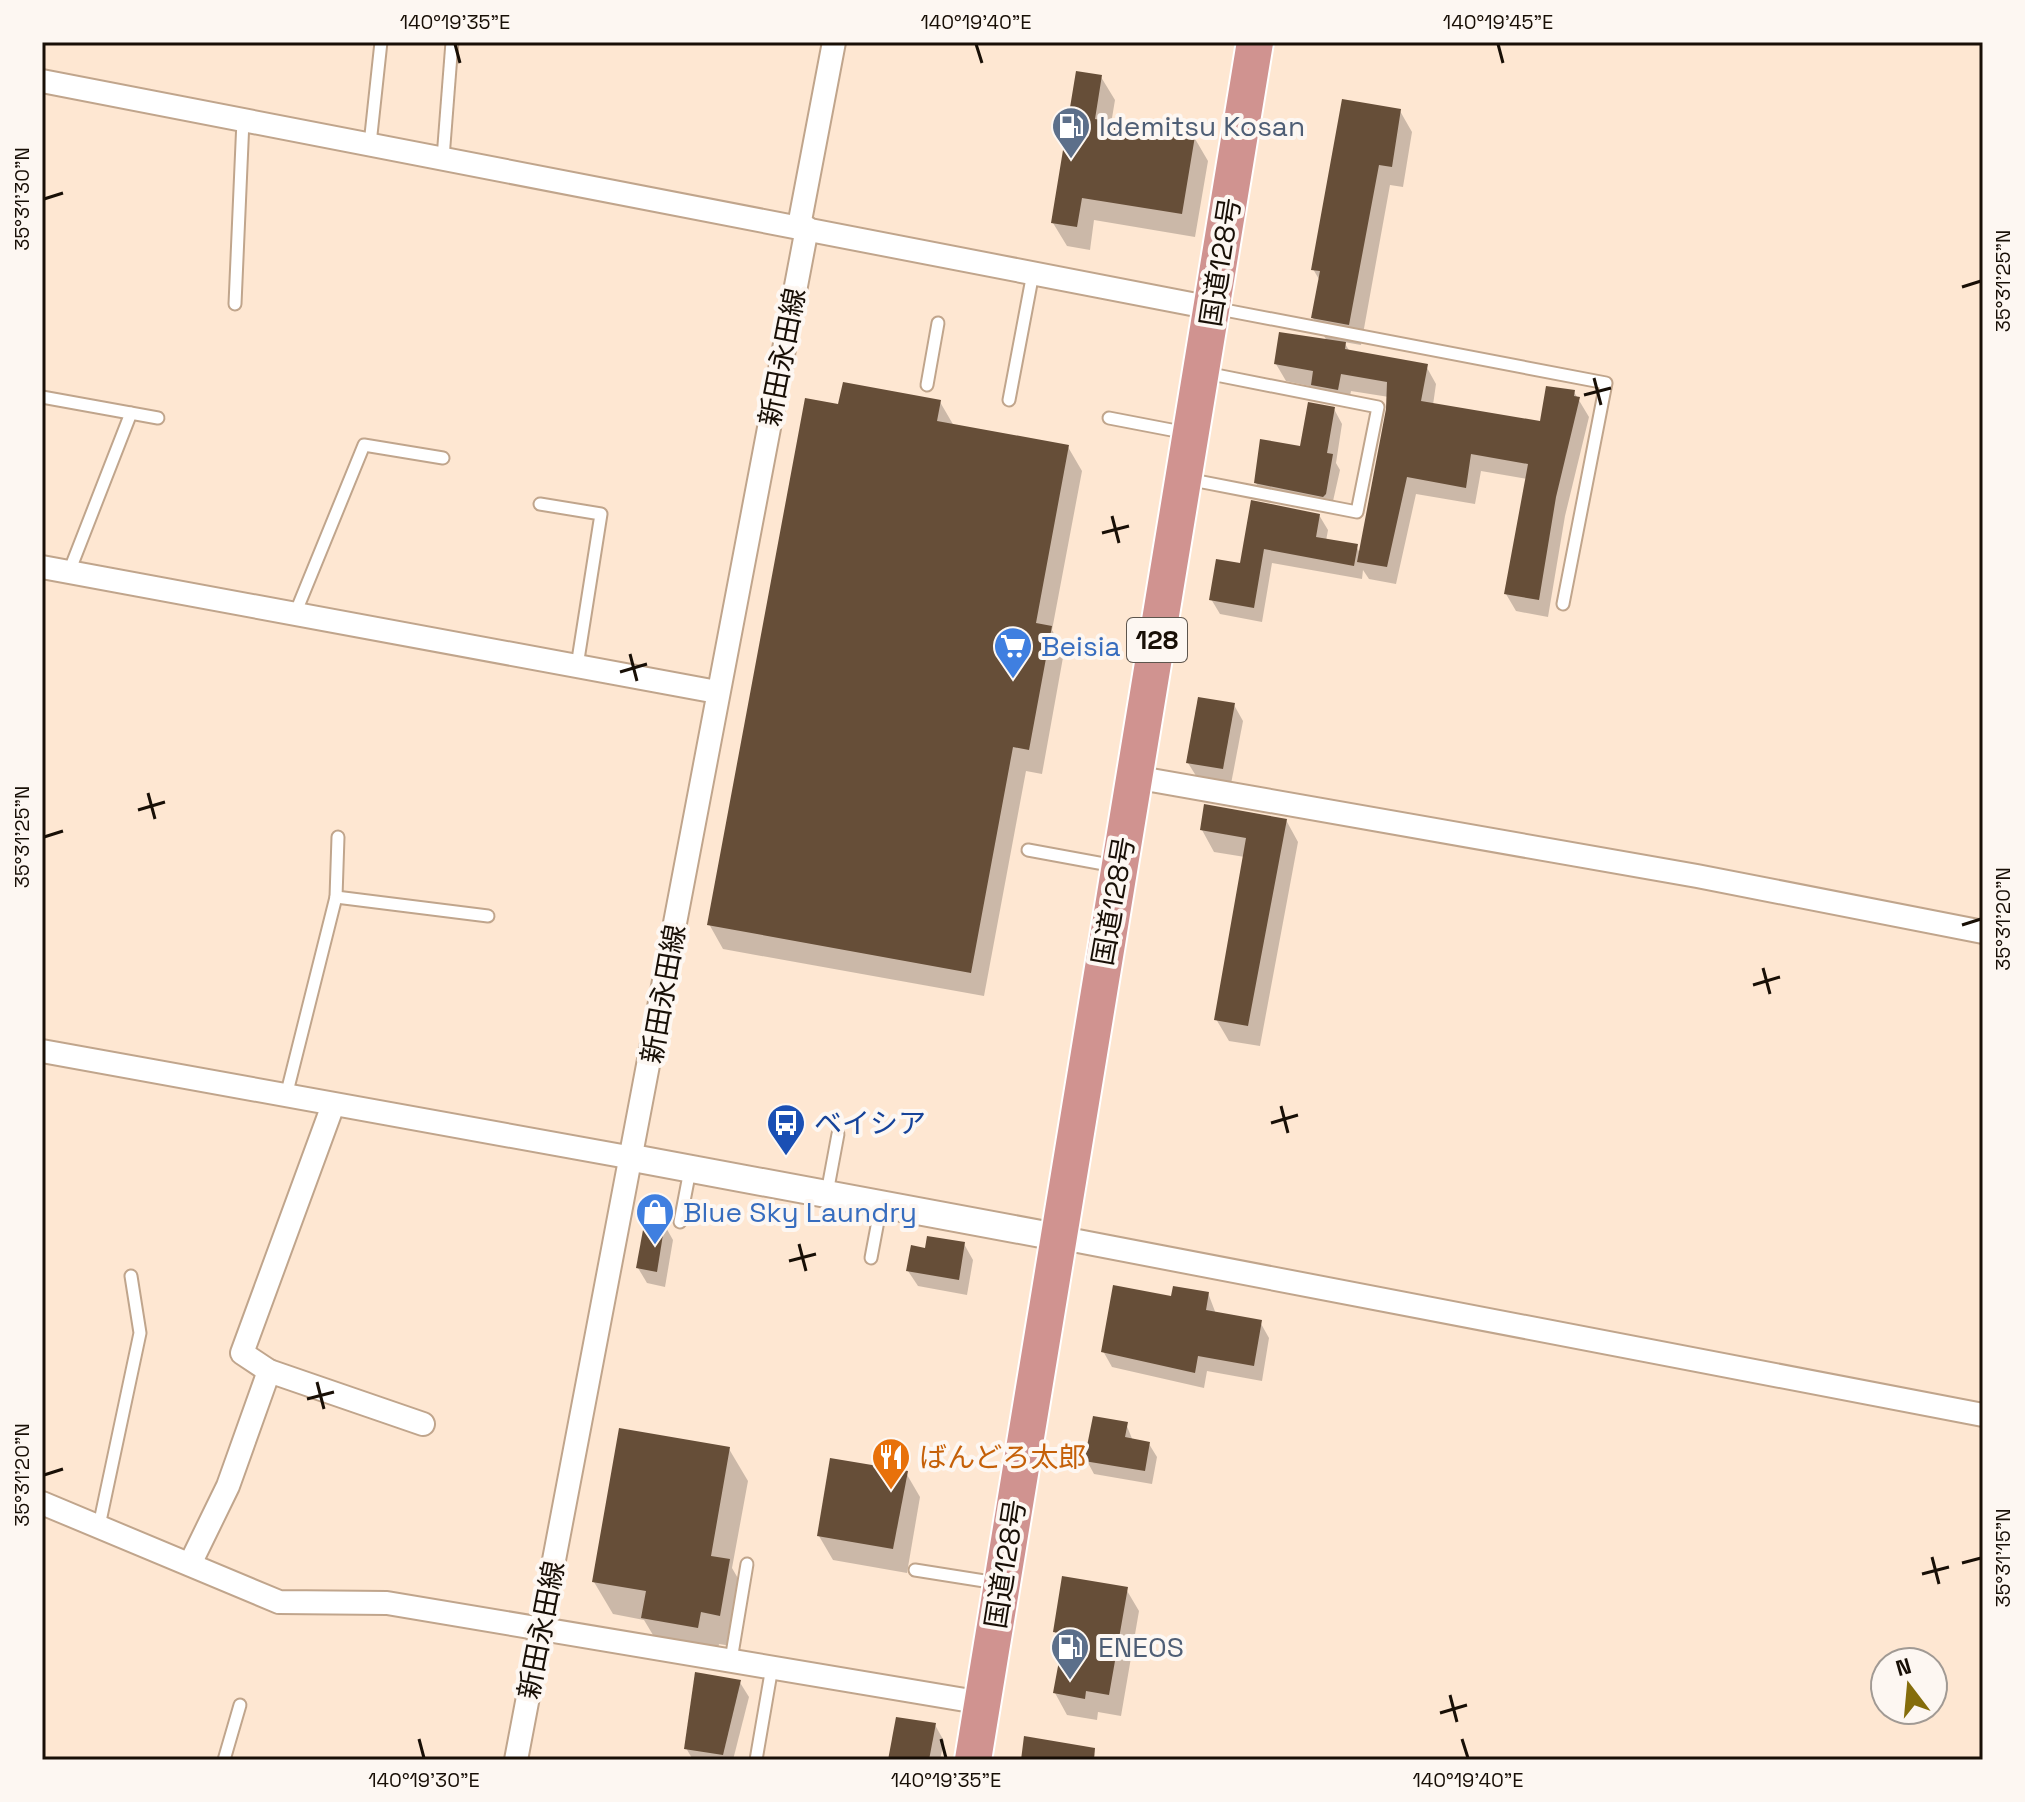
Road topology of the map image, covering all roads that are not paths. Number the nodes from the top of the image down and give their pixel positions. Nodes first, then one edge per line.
1 (381, 42) edge
2 (452, 42) edge
3 (834, 42) edge
4 (1255, 42) edge
5 (42, 81) edge
6 (243, 120) junction
7 (370, 144) junction
8 (443, 158) junction
9 (803, 227) junction
10 (1033, 272) junction
11 (235, 304) dead end
12 (1212, 308) junction
13 (938, 323) dead end
14 (1202, 372) junction
15 (927, 385) dead end
16 (42, 397) edge
17 (1009, 400) dead end
18 (131, 413) junction
19 (158, 418) dead end
20 (1109, 418) dead end
21 (1191, 434) junction
22 (443, 458) dead end
23 (1184, 478) junction
24 (540, 504) dead end
25 (42, 567) edge
26 (69, 572) junction
27 (1563, 604) dead end
28 (295, 614) junction
29 (577, 666) junction
30 (717, 692) junction
31 (1134, 777) junction
32 (338, 837) dead end
33 (1028, 850) dead end
34 (1119, 867) junction
35 (336, 897) junction
36 (488, 916) dead end
37 (1983, 932) edge
38 (42, 1051) edge
39 (286, 1096) junction
40 (333, 1105) junction
41 (838, 1134) dead end
42 (633, 1158) junction
43 (690, 1169) junction
44 (827, 1194) junction
45 (882, 1204) junction
46 (680, 1222) dead end
47 (1057, 1237) junction
48 (871, 1258) dead end
49 (131, 1276) dead end
50 (269, 1371) junction
51 (1983, 1415) edge
52 (423, 1424) dead end
53 (42, 1503) edge
54 (99, 1526) junction
55 (190, 1564) junction
56 (747, 1564) dead end
57 (915, 1570) dead end
58 (1002, 1584) junction
59 (542, 1627) junction
60 (731, 1660) junction
61 (772, 1667) junction
62 (983, 1703) junction
63 (240, 1705) dead end
64 (224, 1760) edge
65 (516, 1760) edge
66 (756, 1760) edge
67 (973, 1760) edge

1 - 7 lane
2 - 8 lane
3 - 9 street, 新田永田線
4 - 12 highway, 国道128号 / 128
5 - 6 street
6 - 7 street
6 - 11 lane
7 - 8 street
8 - 9 street
9 - 10 street
9 - 30 street, 新田永田線
10 - 12 street
10 - 17 lane
12 - 14 highway, 国道128号 / 128
12 - 27 lane
13 - 15 lane
14 - 21 highway, 国道128号 / 128
14 - 23 lane
16 - 18 lane
18 - 19 lane
18 - 26 lane
20 - 21 lane
21 - 23 highway, 国道128号 / 128
22 - 28 lane
23 - 31 highway, 国道128号 / 128
24 - 29 lane
25 - 26 street
26 - 28 street
28 - 29 street
29 - 30 street
30 - 42 street, 新田永田線
31 - 34 highway, 国道128号 / 128
31 - 37 street
32 - 35 lane
33 - 34 lane
34 - 47 highway, 国道128号 / 128
35 - 36 lane
35 - 39 lane
38 - 39 street
39 - 40 street
40 - 42 street
40 - 50 street
41 - 44 lane
42 - 43 street
42 - 59 street, 新田永田線
43 - 44 street
43 - 46 lane
44 - 45 street
45 - 47 street
45 - 48 lane
47 - 51 street
47 - 58 highway, 国道128号 / 128
49 - 54 lane
50 - 52 street
50 - 55 street
53 - 54 street
54 - 55 street
55 - 59 street
56 - 60 lane
57 - 58 lane
58 - 62 highway, 国道128号 / 128
59 - 60 street
59 - 65 street, 新田永田線
60 - 61 street
61 - 62 street
61 - 66 lane
62 - 67 highway, 国道128号 / 128
63 - 64 lane

